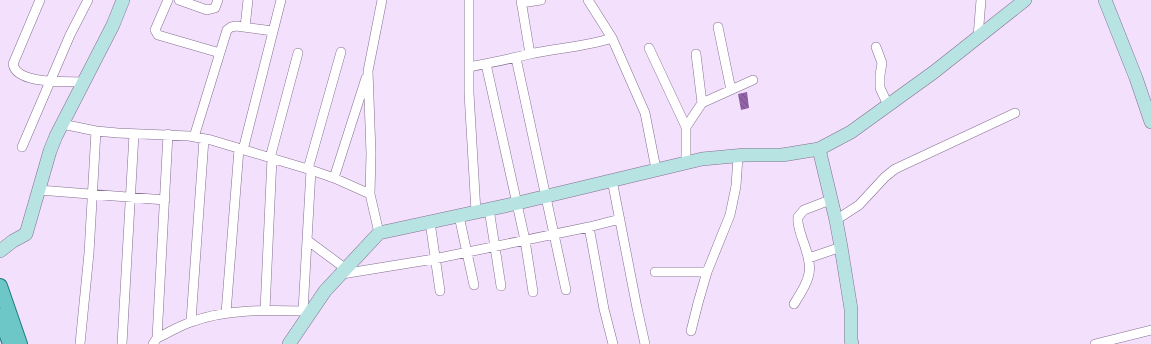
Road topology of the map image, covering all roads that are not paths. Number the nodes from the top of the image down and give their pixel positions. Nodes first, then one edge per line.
1 (40, 0) edge
2 (88, 0) edge
3 (123, 0) edge
4 (168, 0) edge
5 (179, 0) edge
6 (218, 0) edge
7 (248, 0) edge
8 (281, 0) edge
9 (382, 0) edge
10 (469, 0) edge
11 (541, 0) edge
12 (588, 0) edge
13 (981, 0) edge
14 (1025, 0) edge
15 (1105, 0) edge
16 (521, 2) edge
17 (245, 27) junction
18 (718, 27) dead end
19 (273, 31) junction
20 (978, 37) junction
21 (612, 38) junction
22 (876, 47) dead end
23 (649, 48) dead end
24 (298, 52) dead end
25 (341, 52) dead end
26 (220, 53) junction
27 (530, 54) junction
28 (696, 54) dead end
29 (516, 58) junction
30 (486, 64) junction
31 (469, 67) junction
32 (368, 71) junction
33 (51, 80) junction
34 (753, 80) dead end
35 (84, 82) junction
36 (731, 90) junction
37 (1147, 95) edge
38 (702, 104) junction
39 (888, 105) junction
40 (1015, 113) dead end
41 (1151, 122) edge
42 (62, 124) junction
43 (686, 127) junction
44 (96, 131) junction
45 (134, 134) junction
46 (168, 134) junction
47 (194, 137) junction
48 (204, 138) junction
49 (22, 147) dead end
50 (241, 149) junction
51 (819, 149) junction
52 (738, 156) junction
53 (271, 158) junction
54 (686, 162) junction
55 (656, 169) junction
56 (310, 170) junction
57 (334, 178) junction
58 (612, 180) junction
59 (39, 190) junction
60 (94, 194) junction
61 (370, 194) junction
62 (546, 196) junction
63 (130, 197) junction
64 (164, 200) junction
65 (830, 200) junction
66 (518, 203) junction
67 (489, 209) junction
68 (476, 212) junction
69 (459, 216) junction
70 (620, 219) junction
71 (836, 220) junction
72 (430, 222) junction
73 (589, 227) junction
74 (379, 233) junction
75 (555, 234) junction
76 (307, 240) junction
77 (526, 240) junction
78 (495, 246) junction
79 (840, 247) junction
80 (0, 251) edge
81 (466, 252) junction
82 (810, 258) junction
83 (434, 259) junction
84 (344, 271) junction
85 (655, 272) dead end
86 (708, 272) junction
87 (474, 285) dead end
88 (0, 286) edge
89 (501, 286) dead end
90 (566, 290) dead end
91 (440, 291) dead end
92 (533, 292) dead end
93 (794, 304) dead end
94 (265, 310) junction
95 (307, 312) junction
96 (226, 313) junction
97 (0, 316) edge
98 (191, 321) junction
99 (1151, 330) edge
100 (691, 331) dead end
101 (155, 341) edge
102 (10, 344) edge
103 (20, 344) edge
104 (80, 344) edge
105 (122, 344) edge
106 (289, 344) edge
107 (613, 344) edge
108 (645, 344) edge
109 (852, 344) edge
110 (1095, 344) edge

1 - 33 street
2 - 33 street
3 - 35 main road
4 - 26 street
5 - 6 street
7 - 17 street
8 - 19 street
9 - 32 street
10 - 31 street
11 - 16 street
12 - 21 street
13 - 20 street
14 - 20 main road
15 - 37 main road
16 - 27 street
17 - 19 street
17 - 26 street
18 - 36 street
19 - 50 street
20 - 39 main road
21 - 27 street
21 - 55 street
22 - 39 street
23 - 43 street
24 - 53 street
25 - 56 street
26 - 47 street
27 - 29 street
28 - 38 street
29 - 30 street
29 - 62 street
30 - 31 street
30 - 66 street
31 - 68 street
32 - 57 street
32 - 61 street
33 - 35 street
33 - 49 street
34 - 36 street
35 - 42 main road
36 - 38 street
37 - 41 main road
38 - 43 street
39 - 51 main road
40 - 71 street
42 - 44 street
42 - 59 main road
43 - 54 street
44 - 45 street
44 - 60 street
45 - 46 street
45 - 63 street
46 - 47 street
46 - 64 street
47 - 48 street
48 - 50 street
48 - 98 street
50 - 53 street
50 - 96 street
51 - 52 main road
51 - 65 main road
52 - 54 main road
52 - 86 street
53 - 56 street
53 - 94 street
54 - 55 main road
55 - 58 main road
56 - 57 street
56 - 76 street
57 - 61 street
58 - 62 main road
58 - 70 street
59 - 60 street
59 - 80 main road
60 - 63 street
60 - 104 street
61 - 74 street
62 - 66 main road
62 - 75 street
63 - 64 street
63 - 105 street
64 - 101 street
65 - 71 main road
65 - 82 street
66 - 67 main road
66 - 77 street
67 - 68 main road
67 - 78 street
68 - 69 main road
69 - 72 main road
69 - 81 street
70 - 73 street
70 - 108 street
71 - 79 main road
72 - 74 main road
72 - 83 street
73 - 75 street
73 - 107 street
74 - 84 main road
75 - 77 street
75 - 90 street
76 - 84 street
76 - 95 street
77 - 78 street
77 - 92 street
78 - 81 street
78 - 89 street
79 - 82 street
79 - 109 main road
81 - 83 street
81 - 87 street
82 - 93 street
83 - 84 street
83 - 91 street
84 - 95 main road
85 - 86 street
86 - 100 street
88 - 103 main road
94 - 95 street
94 - 96 street
95 - 106 main road
96 - 98 street
97 - 102 main road
98 - 101 street
99 - 110 street

